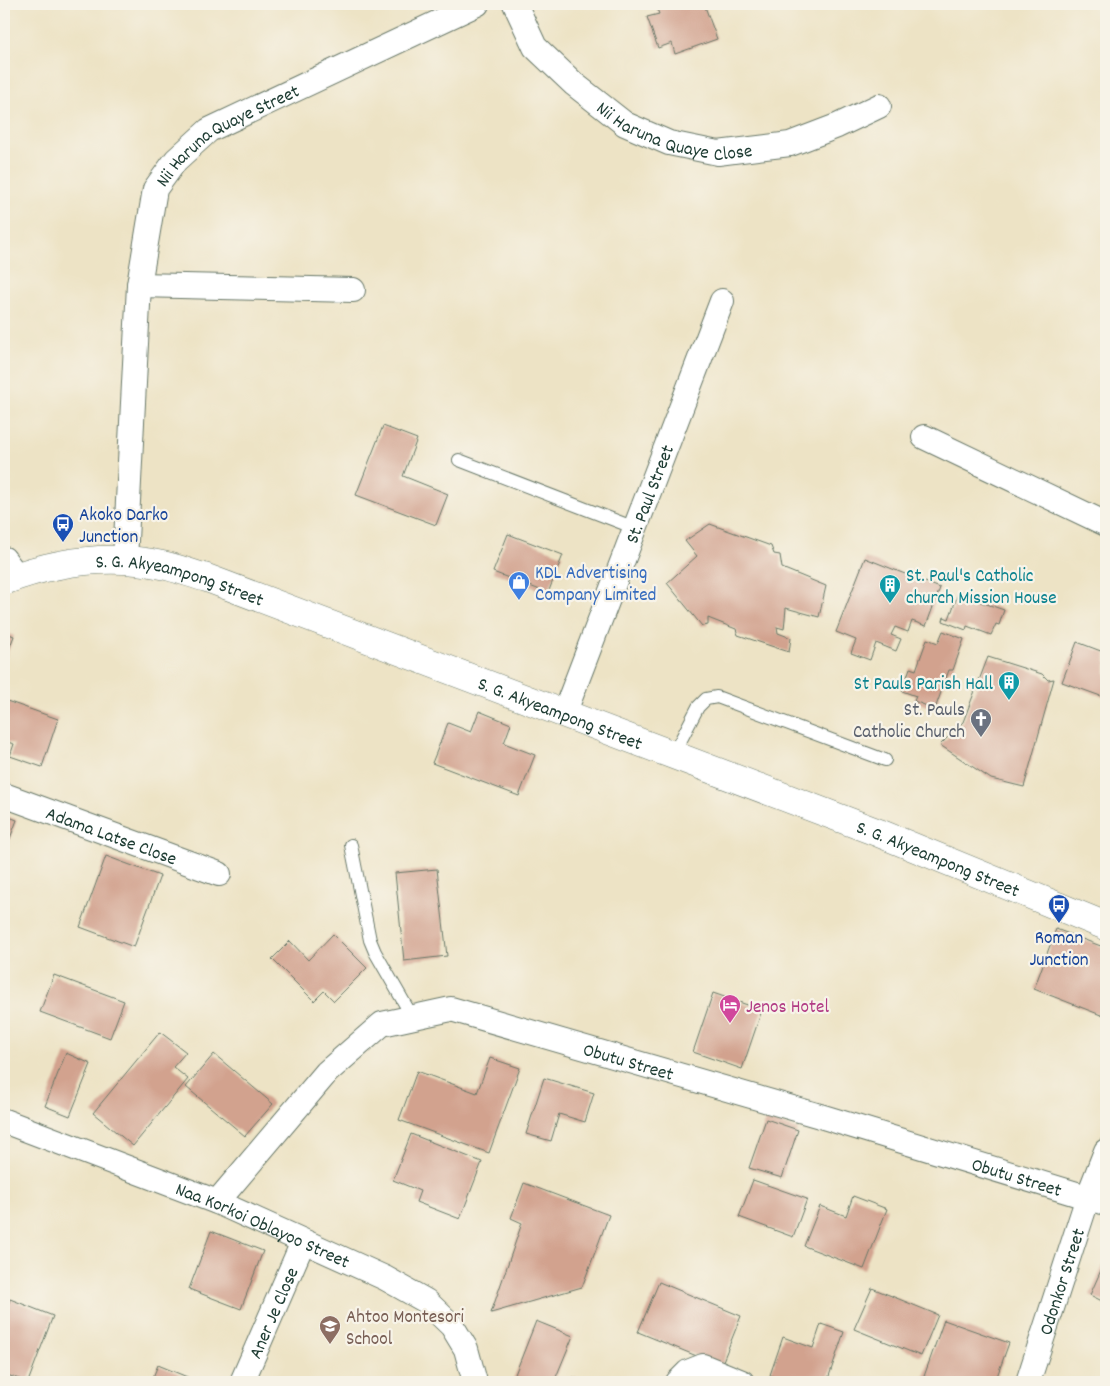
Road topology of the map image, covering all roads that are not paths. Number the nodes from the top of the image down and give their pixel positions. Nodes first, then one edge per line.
1 (477, 4) edge
2 (515, 4) edge
3 (879, 106) dead end
4 (139, 286) junction
5 (353, 290) dead end
6 (722, 301) dead end
7 (924, 437) dead end
8 (460, 460) dead end
9 (1105, 520) edge
10 (635, 528) junction
11 (125, 560) junction
12 (8, 572) edge
13 (564, 714) junction
14 (673, 756) junction
15 (885, 760) dead end
16 (4, 795) edge
17 (351, 845) dead end
18 (219, 874) dead end
19 (1106, 926) edge
20 (413, 1018) junction
21 (4, 1121) edge
22 (1106, 1151) edge
23 (1097, 1200) edge
24 (218, 1202) junction
25 (303, 1242) junction
26 (242, 1382) edge
27 (475, 1382) edge
28 (678, 1382) edge
29 (742, 1382) edge
30 (1028, 1382) edge

1 - 4 street, Nii Haruna Quaye Street
2 - 3 street, Nii Haruna Quaye Close
4 - 5 street
4 - 11 street, Nii Haruna Quaye Street
6 - 10 street, St. Paul Street
7 - 9 street
8 - 10 lane
10 - 13 street, St. Paul Street
11 - 12 street, S. G. Akyeampong Street
11 - 13 street, S. G. Akyeampong Street
13 - 14 street, S. G. Akyeampong Street
14 - 15 lane
14 - 19 street, S. G. Akyeampong Street
16 - 18 street, Adama Latse Close
17 - 20 lane
20 - 23 street, Obutu Street
20 - 24 street, Obutu Street
21 - 24 street, Naa Korkoi Oblayoo Street
22 - 23 street, Odonkor Street
23 - 30 street, Odonkor Street
24 - 25 street, Naa Korkoi Oblayoo Street
25 - 26 street, Aner Je Close
25 - 27 street, Naa Korkoi Oblayoo Street
28 - 29 street

